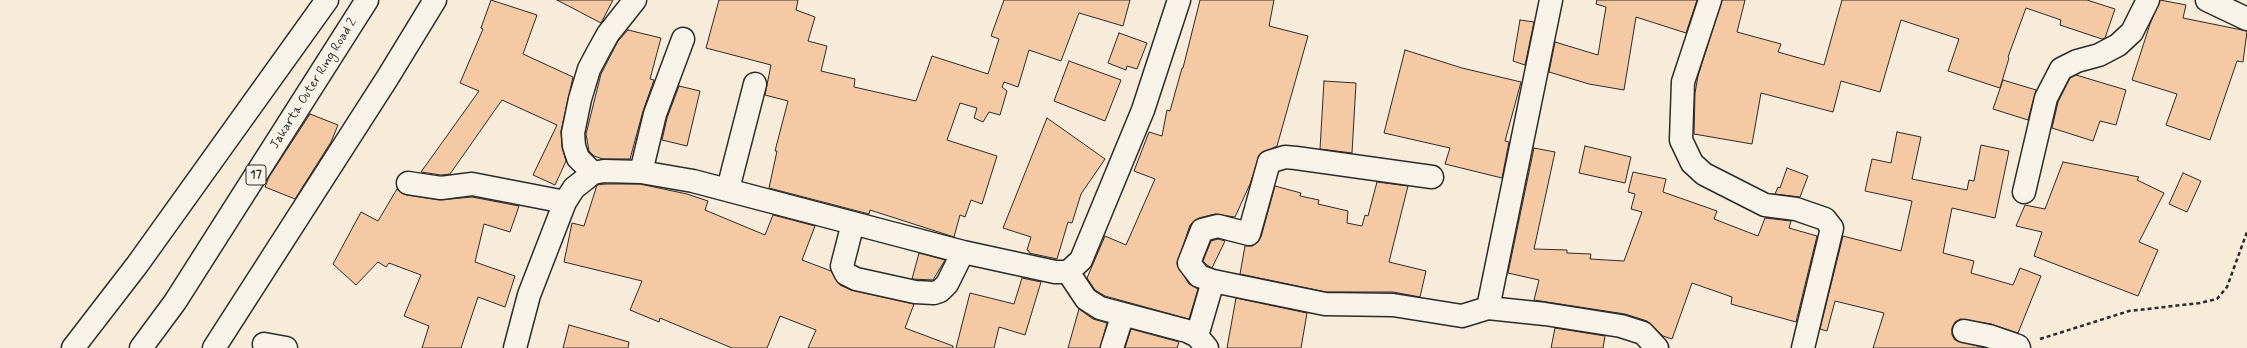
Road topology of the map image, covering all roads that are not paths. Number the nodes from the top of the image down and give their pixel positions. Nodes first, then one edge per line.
1 (327, 0) edge
2 (367, 0) edge
3 (435, 0) edge
4 (635, 0) edge
5 (1179, 0) edge
6 (1551, 0) edge
7 (1710, 0) edge
8 (2148, 0) edge
9 (2207, 0) edge
10 (2247, 19) edge
11 (682, 39) dead end
12 (755, 84) dead end
13 (641, 172) junction
14 (593, 173) junction
15 (1432, 177) dead end
16 (408, 183) dead end
17 (728, 189) junction
18 (2024, 192) dead end
19 (565, 202) junction
20 (853, 223) junction
21 (963, 252) junction
22 (1068, 272) junction
23 (1213, 281) junction
24 (1488, 308) junction
25 (1122, 314) junction
26 (1964, 331) dead end
27 (1202, 342) edge
28 (264, 344) dead end
29 (2018, 347) edge
30 (73, 348) edge
31 (142, 348) edge
32 (214, 348) edge
33 (286, 348) edge
34 (515, 348) edge
35 (1112, 348) edge
36 (1657, 348) edge
37 (1803, 348) edge

1 - 30 main road
2 - 31 main road, Jakarta Outer Ring Road 2 / 17
3 - 32 main road
4 - 14 main road
5 - 22 main road
6 - 24 main road
7 - 37 main road
8 - 18 main road
9 - 10 main road
11 - 13 main road
12 - 17 main road
13 - 14 main road
13 - 17 main road
14 - 19 main road
15 - 23 main road
16 - 19 main road
17 - 20 main road
19 - 34 main road
20 - 21 main road
20 - 21 main road
21 - 22 main road
22 - 25 main road
23 - 24 main road
23 - 27 main road
24 - 36 main road
25 - 27 main road
25 - 35 main road
26 - 29 main road
28 - 33 main road

